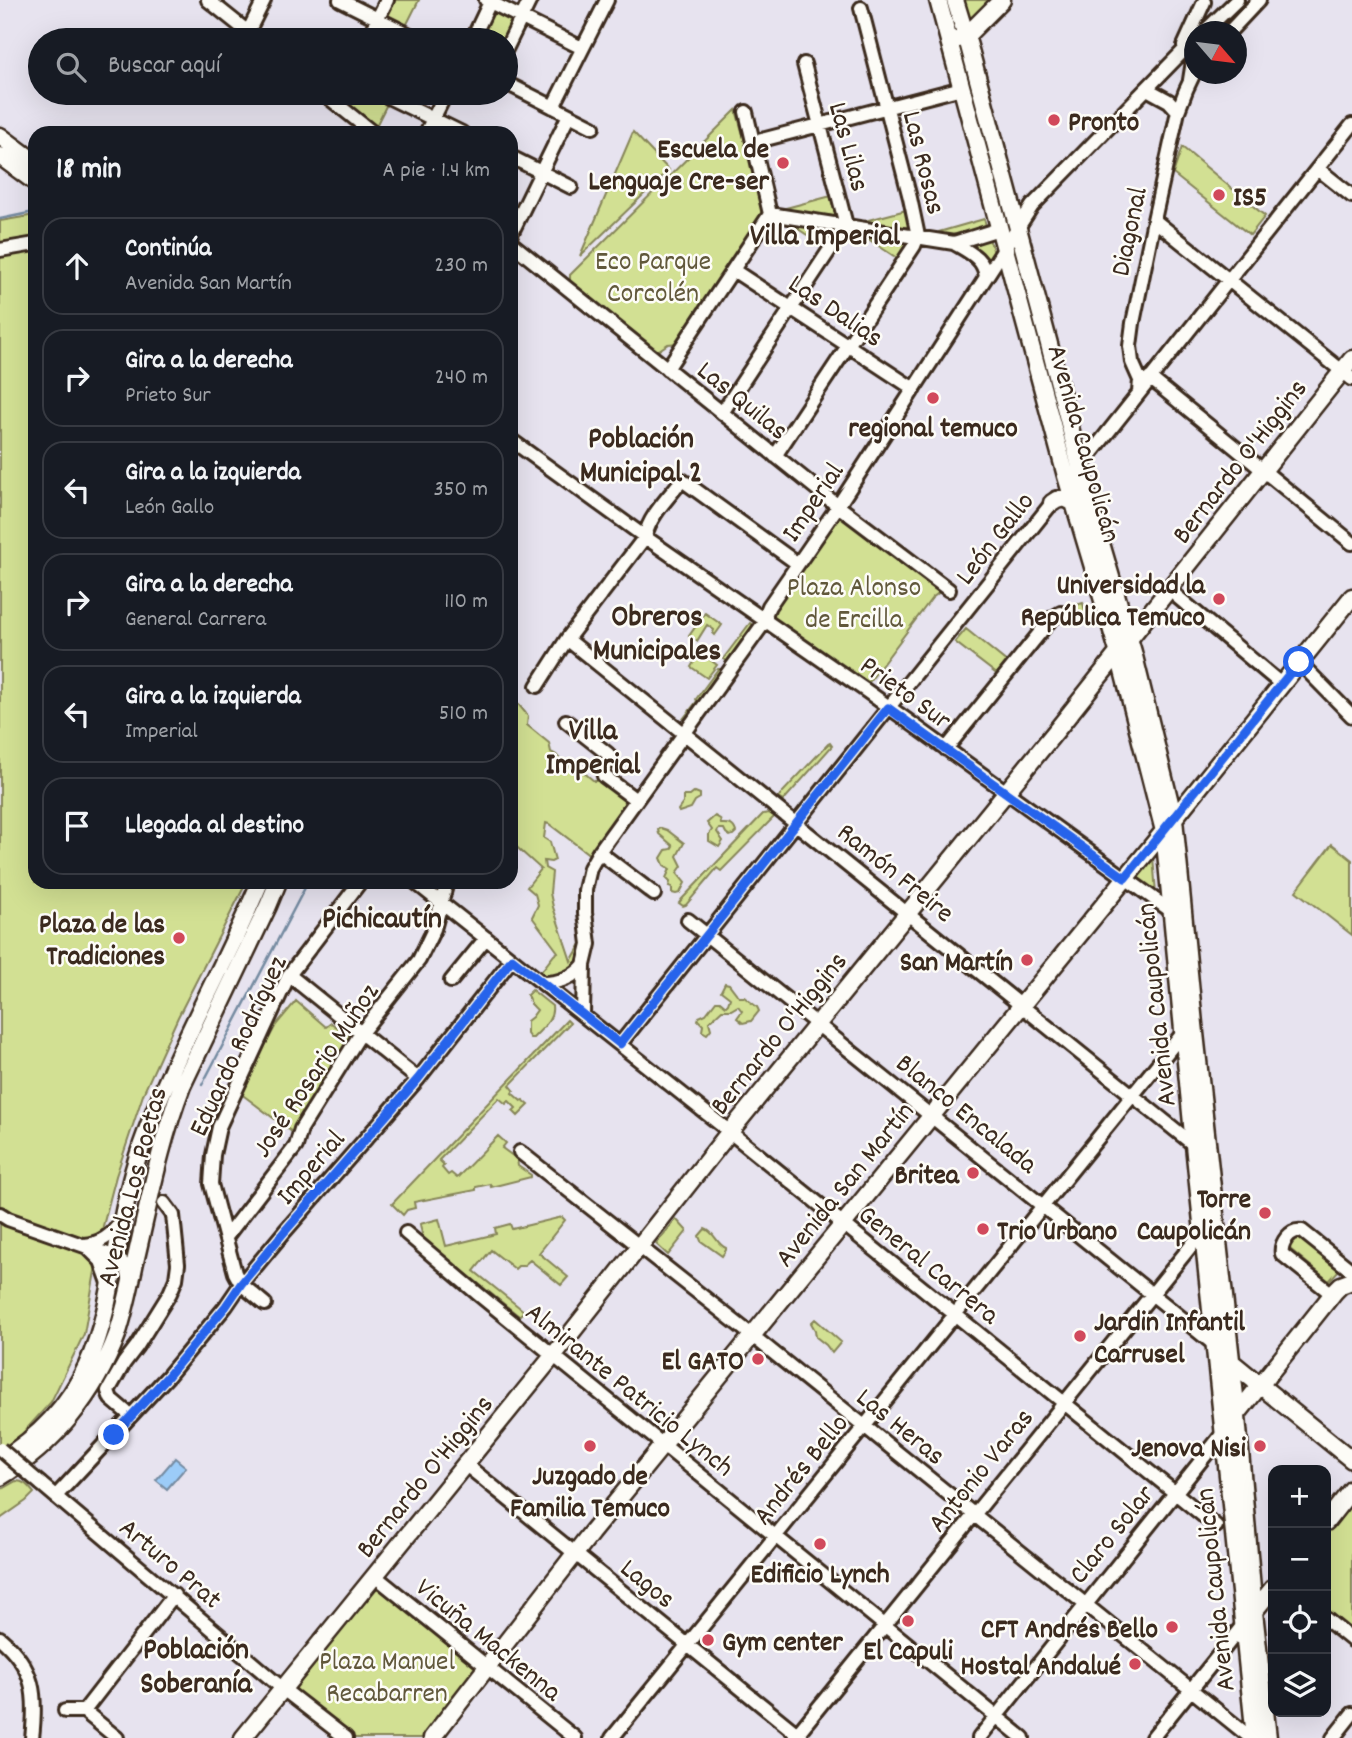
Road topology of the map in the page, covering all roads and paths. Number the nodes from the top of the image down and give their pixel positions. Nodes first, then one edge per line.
1 (208, 0) edge
2 (264, 0) edge
3 (340, 0) edge
4 (387, 0) edge
5 (530, 0) edge
6 (607, 0) edge
7 (938, 0) edge
8 (955, 0) edge
9 (1001, 0) edge
10 (1259, 0) edge
11 (488, 1) edge
12 (1204, 1) edge
13 (1232, 5) edge
14 (861, 8) dead end
15 (521, 18) junction
16 (378, 19) junction
17 (1202, 21) edge
18 (1214, 21) edge
19 (1239, 21) edge
20 (243, 28) edge
21 (255, 28) edge
22 (374, 28) edge
23 (396, 28) edge
24 (477, 28) edge
25 (516, 28) edge
26 (958, 39) junction
27 (582, 48) junction
28 (1184, 51) edge
29 (1179, 56) junction
30 (804, 64) dead end
31 (1190, 84) edge
32 (962, 88) junction
33 (518, 89) edge
34 (1147, 89) junction
35 (342, 105) edge
36 (404, 105) edge
37 (440, 105) edge
38 (553, 107) junction
39 (888, 107) junction
40 (1178, 111) junction
41 (746, 112) dead end
42 (569, 115) junction
43 (433, 119) junction
44 (821, 125) junction
45 (1352, 125) edge
46 (365, 126) edge
47 (430, 126) edge
48 (448, 126) edge
49 (593, 127) dead end
50 (5, 135) edge
51 (754, 142) junction
52 (28, 150) edge
53 (0, 156) edge
54 (28, 156) edge
55 (518, 160) edge
56 (1318, 169) junction
57 (541, 172) junction
58 (28, 176) edge
59 (571, 187) dead end
60 (1352, 196) edge
61 (1011, 206) junction
62 (1032, 206) junction
63 (770, 214) junction
64 (518, 220) edge
65 (1154, 220) junction
66 (846, 225) junction
67 (1017, 228) junction
68 (999, 229) junction
69 (918, 236) junction
70 (954, 243) junction
71 (28, 245) edge
72 (1004, 248) junction
73 (518, 249) edge
74 (0, 250) edge
75 (733, 270) junction
76 (986, 277) junction
77 (1228, 279) junction
78 (792, 309) junction
79 (849, 346) junction
80 (667, 369) junction
81 (1349, 370) edge
82 (1150, 378) junction
83 (914, 389) junction
84 (1139, 393) junction
85 (722, 413) junction
86 (518, 445) edge
87 (775, 456) junction
88 (1080, 467) junction
89 (1263, 470) junction
90 (1068, 482) junction
91 (1052, 503) junction
92 (1074, 503) junction
93 (838, 506) junction
94 (645, 537) junction
95 (1352, 543) edge
96 (798, 564) junction
97 (1168, 589) junction
98 (949, 590) dead end
99 (1352, 597) edge
100 (1061, 613) dead end
101 (766, 620) junction
102 (1129, 637) junction
103 (567, 639) junction
104 (1118, 651) junction
105 (1299, 662) junction
106 (1281, 684) junction
107 (537, 686) dead end
108 (888, 708) junction
109 (1352, 716) edge
110 (566, 721) dead end
111 (685, 732) junction
112 (946, 749) junction
113 (1005, 792) junction
114 (636, 800) junction
115 (796, 823) junction
116 (1169, 825) junction
117 (599, 852) junction
118 (1125, 878) junction
119 (257, 889) edge
120 (275, 889) edge
121 (355, 889) edge
122 (424, 889) edge
123 (445, 889) edge
124 (654, 894) dead end
125 (441, 903) junction
126 (1171, 911) junction
127 (907, 913) junction
128 (688, 920) dead end
129 (708, 936) junction
130 (486, 938) junction
131 (512, 959) junction
132 (584, 965) junction
133 (289, 975) junction
134 (451, 981) dead end
135 (543, 983) junction
136 (1022, 1006) junction
137 (583, 1015) junction
138 (818, 1024) junction
139 (361, 1033) junction
140 (1183, 1033) junction
141 (620, 1044) junction
142 (418, 1079) junction
143 (1132, 1095) junction
144 (931, 1116) junction
145 (730, 1132) junction
146 (1194, 1145) junction
147 (520, 1153) dead end
148 (1209, 1161) junction
149 (164, 1203) dead end
150 (1043, 1206) junction
151 (0, 1214) edge
152 (123, 1215) junction
153 (844, 1224) junction
154 (1203, 1231) junction
155 (406, 1233) dead end
156 (226, 1237) junction
157 (83, 1245) junction
158 (639, 1245) junction
159 (116, 1257) junction
160 (1352, 1270) edge
161 (1352, 1281) edge
162 (130, 1284) junction
163 (241, 1284) junction
164 (111, 1288) junction
165 (1332, 1294) junction
166 (1152, 1295) junction
167 (265, 1304) dead end
168 (955, 1315) junction
169 (1213, 1328) junction
170 (752, 1336) junction
171 (1214, 1345) junction
172 (553, 1356) junction
173 (1231, 1363) junction
174 (1260, 1385) junction
175 (1064, 1404) junction
176 (1236, 1415) junction
177 (131, 1416) junction
178 (865, 1426) junction
179 (1224, 1432) junction
180 (663, 1445) junction
181 (0, 1449) edge
182 (1352, 1460) edge
183 (0, 1461) edge
184 (465, 1464) junction
185 (0, 1477) edge
186 (1352, 1489) edge
187 (1175, 1494) junction
188 (56, 1496) junction
189 (974, 1514) junction
190 (1331, 1516) edge
191 (1216, 1526) dead end
192 (775, 1537) junction
193 (575, 1554) junction
194 (374, 1576) junction
195 (1271, 1591) edge
196 (174, 1595) junction
197 (1086, 1604) junction
198 (1254, 1612) junction
199 (1331, 1623) edge
200 (1243, 1625) junction
201 (885, 1626) junction
202 (0, 1638) edge
203 (1352, 1640) edge
204 (688, 1645) junction
205 (487, 1667) junction
206 (284, 1689) junction
207 (1192, 1689) junction
208 (84, 1711) junction
209 (65, 1712) dead end
210 (1352, 1714) edge
211 (996, 1716) junction
212 (798, 1737) edge
213 (32, 1738) edge
214 (117, 1738) edge
215 (243, 1738) edge
216 (346, 1738) edge
217 (432, 1738) edge
218 (575, 1738) edge
219 (612, 1738) edge
220 (979, 1738) edge
221 (1023, 1738) edge
222 (1152, 1738) edge
223 (1253, 1738) edge
224 (1268, 1738) edge
225 (1333, 1738) edge

1 - 20 street
2 - 21 street
3 - 16 street
4 - 16 street
5 - 15 street
6 - 27 street
7 - 26 main road, Avenida Caupolicán
8 - 26 main road, Avenida Caupolicán
9 - 26 main road
10 - 19 street
11 - 15 street
11 - 24 street
12 - 13 street
12 - 17 street
12 - 29 street
13 - 18 street
14 - 39 street, Las Rosas
15 - 25 street
15 - 27 street
16 - 22 street
16 - 23 street
26 - 32 main road, Avenida Caupolicán
26 - 61 main road, Avenida Caupolicán
27 - 38 street
28 - 29 street, Imperial
29 - 34 street, Imperial
30 - 44 street, Las Lilas
31 - 40 street, Diagonal
32 - 39 street
32 - 68 main road, Avenida Caupolicán
33 - 38 street
34 - 40 street
34 - 62 street, Imperial
35 - 46 street
36 - 43 street
37 - 43 street
38 - 42 street
39 - 44 street
39 - 69 street, Las Rosas
40 - 65 street, Diagonal
41 - 51 street
42 - 49 street
42 - 57 street
43 - 47 street
43 - 48 street
44 - 51 street
44 - 66 street, Las Lilas
45 - 56 street, León Gallo
50 - 52 main road
50 - 54 main road
51 - 63 street
53 - 58 main road
55 - 57 street
56 - 60 street
56 - 77 street, León Gallo
57 - 59 street
57 - 64 street
61 - 62 street
61 - 67 main road, Avenida Caupolicán
62 - 67 street, Imperial
63 - 66 street
63 - 75 street
65 - 77 street
65 - 84 street, Diagonal
66 - 69 street
66 - 78 street, Las Lilas
67 - 72 street, Imperial
67 - 88 main road, Avenida Caupolicán
68 - 70 street
68 - 72 main road, Avenida Caupolicán
69 - 70 street
69 - 79 street, Las Rosas
70 - 76 street
71 - 74 street
72 - 76 street, Imperial
72 - 90 main road, Avenida Caupolicán
73 - 80 street, Las Quilas
75 - 78 street, Las Dalias
75 - 80 street
76 - 83 street, Imperial
77 - 81 street
77 - 82 street, León Gallo
78 - 79 street, Las Dalias
78 - 85 street, Las Lilas
79 - 83 street, Las Dalias
79 - 87 street, Las Rosas
80 - 85 street, Las Quilas
81 - 89 main road, Bernardo O'Higgins
82 - 84 street, León Gallo
82 - 89 street
83 - 93 street, Imperial
84 - 88 street, León Gallo
85 - 87 street, Las Quilas
86 - 94 street, Prieto Sur
87 - 93 street, Las Quilas
88 - 90 street, León Gallo
88 - 102 main road, Avenida Caupolicán
89 - 95 street
89 - 97 main road, Bernardo O'Higgins
90 - 91 street, León Gallo
90 - 92 main road, Avenida Caupolicán
91 - 92 main road
91 - 108 street, León Gallo
92 - 104 main road, Avenida Caupolicán
93 - 96 street, Imperial
93 - 98 street, Las Quilas
94 - 96 street
94 - 101 street, Prieto Sur
94 - 103 street
96 - 101 street, Imperial
97 - 102 main road, Bernardo O'Higgins
97 - 106 street
99 - 105 main road, Avenida San Martín
100 - 112 street
101 - 108 street, Prieto Sur
101 - 111 street, Imperial
102 - 104 main road, Bernardo O'Higgins
102 - 116 main road, Avenida Caupolicán
103 - 107 street
103 - 111 street, Ramón Freire
104 - 113 main road, Bernardo O'Higgins
104 - 116 main road, Avenida Caupolicán
105 - 106 main road, Avenida San Martín
105 - 109 street
106 - 116 main road, Avenida San Martín
108 - 112 street, Prieto Sur
108 - 115 street, León Gallo
110 - 114 street
111 - 114 street, Imperial
111 - 115 street, Ramón Freire
112 - 113 street, Prieto Sur
113 - 118 street, Prieto Sur
113 - 127 main road, Bernardo O'Higgins
114 - 117 street, Imperial
115 - 127 street, Ramón Freire
115 - 129 street, León Gallo
116 - 118 main road, Avenida San Martín
116 - 126 main road, Avenida Caupolicán
116 - 148 main road, Avenida Caupolicán
117 - 124 street
117 - 132 street, Imperial
118 - 126 street, Prieto Sur
118 - 136 main road, Avenida San Martín
119 - 152 main road, Avenida Los Poetas
120 - 162 main road, Avenida Los Poetas
121 - 133 street, Eduardo Rodríguez
122 - 125 street, General Carrera
123 - 125 street, José Rosario Muñoz
125 - 130 street, General Carrera
125 - 139 street, José Rosario Muñoz
126 - 140 main road, Avenida Caupolicán
127 - 136 street, Ramón Freire
127 - 138 main road, Bernardo O'Higgins
128 - 129 street, Blanco Encalada
129 - 138 street, Blanco Encalada
129 - 141 street, León Gallo
130 - 131 street, General Carrera
130 - 134 street
131 - 135 street, General Carrera
131 - 142 street, Imperial
132 - 135 street
132 - 137 street, Imperial
133 - 139 street
133 - 156 street, Eduardo Rodríguez
135 - 137 street, General Carrera
136 - 143 street, Ramón Freire
136 - 144 main road, Avenida San Martín
137 - 141 street, General Carrera
138 - 144 street, Blanco Encalada
138 - 145 main road, Bernardo O'Higgins
139 - 142 street
139 - 156 street, José Rosario Muñoz
140 - 143 street, Andrés Bello
140 - 146 main road, Avenida Caupolicán
141 - 145 street, General Carrera
142 - 163 street, Imperial
143 - 146 street, Ramón Freire
143 - 150 street, Andrés Bello
144 - 150 street, Blanco Encalada
144 - 153 main road, Avenida San Martín
145 - 153 street, General Carrera
145 - 158 main road, Bernardo O'Higgins
146 - 148 street, Ramón Freire
146 - 154 main road, Avenida Caupolicán
147 - 158 street, Las Heras
148 - 173 main road, Avenida Caupolicán
149 - 177 street
150 - 166 street, Blanco Encalada
150 - 168 street, Andrés Bello
151 - 157 street
152 - 157 street
152 - 159 main road, Avenida Los Poetas
153 - 168 street, General Carrera
153 - 170 main road, Avenida San Martín
154 - 166 street, Antonio Varas
154 - 169 main road, Avenida Caupolicán
155 - 172 street, Almirante Patricio Lynch
156 - 163 street, Eduardo Rodríguez
157 - 159 street
157 - 164 street
158 - 170 street, Las Heras
158 - 172 main road, Bernardo O'Higgins
159 - 162 street
159 - 164 main road, Avenida Los Poetas
160 - 165 street
161 - 165 main road
162 - 185 main road, Avenida Los Poetas
163 - 167 street
163 - 177 street, Imperial
164 - 183 main road, Avenida Los Poetas
165 - 174 main road, Claro Solar
166 - 171 street, Blanco Encalada
166 - 175 street, Antonio Varas
168 - 175 street, General Carrera
168 - 178 street, Andrés Bello
169 - 171 main road, Avenida Caupolicán
169 - 173 main road
170 - 178 street, Las Heras
170 - 180 main road, Avenida San Martín
171 - 179 main road, Avenida Caupolicán
172 - 180 street, Almirante Patricio Lynch
172 - 184 main road, Bernardo O'Higgins
173 - 174 main road
173 - 176 main road, Avenida Caupolicán
174 - 176 main road, Claro Solar
174 - 182 main road
175 - 187 street, General Carrera
175 - 189 street, Antonio Varas
176 - 179 main road, Claro Solar
176 - 198 main road, Avenida Caupolicán
177 - 188 street, Imperial
178 - 189 street, Las Heras
178 - 192 street, Andrés Bello
179 - 187 street, Claro Solar
179 - 200 main road, Avenida Caupolicán
180 - 192 street, Almirante Patricio Lynch
180 - 193 main road, Avenida San Martín
181 - 188 street, Arturo Prat, bridge
184 - 193 street, Lagos
184 - 194 main road, Bernardo O'Higgins
186 - 190 main road
187 - 191 street, General Carrera
187 - 197 street, Claro Solar
188 - 196 street, Arturo Prat
189 - 197 street, Las Heras
189 - 201 street, Antonio Varas
192 - 201 street, Almirante Patricio Lynch
192 - 204 street, Andrés Bello
193 - 204 street, Lagos
193 - 205 main road, Avenida San Martín
194 - 205 street, Vicuña Mackenna
194 - 206 main road, Bernardo O'Higgins
195 - 198 main road
196 - 206 street, Arturo Prat
196 - 208 street
197 - 207 street, Las Heras
197 - 211 street, Claro Solar
198 - 200 main road
198 - 224 main road, Avenida Caupolicán
199 - 203 street
200 - 207 street
200 - 223 main road, Avenida Caupolicán
201 - 211 street, Almirante Patricio Lynch
201 - 212 street, Antonio Varas
202 - 213 street
204 - 212 street, Lagos
204 - 219 street, Andrés Bello
205 - 217 main road, Avenida San Martín
205 - 218 street, Vicuña Mackenna
206 - 215 main road, Bernardo O'Higgins
206 - 216 street, Arturo Prat
207 - 222 street
207 - 223 street, Las Heras
208 - 209 street
208 - 214 street
210 - 225 street
211 - 220 street, Claro Solar
211 - 221 street, Almirante Patricio Lynch

